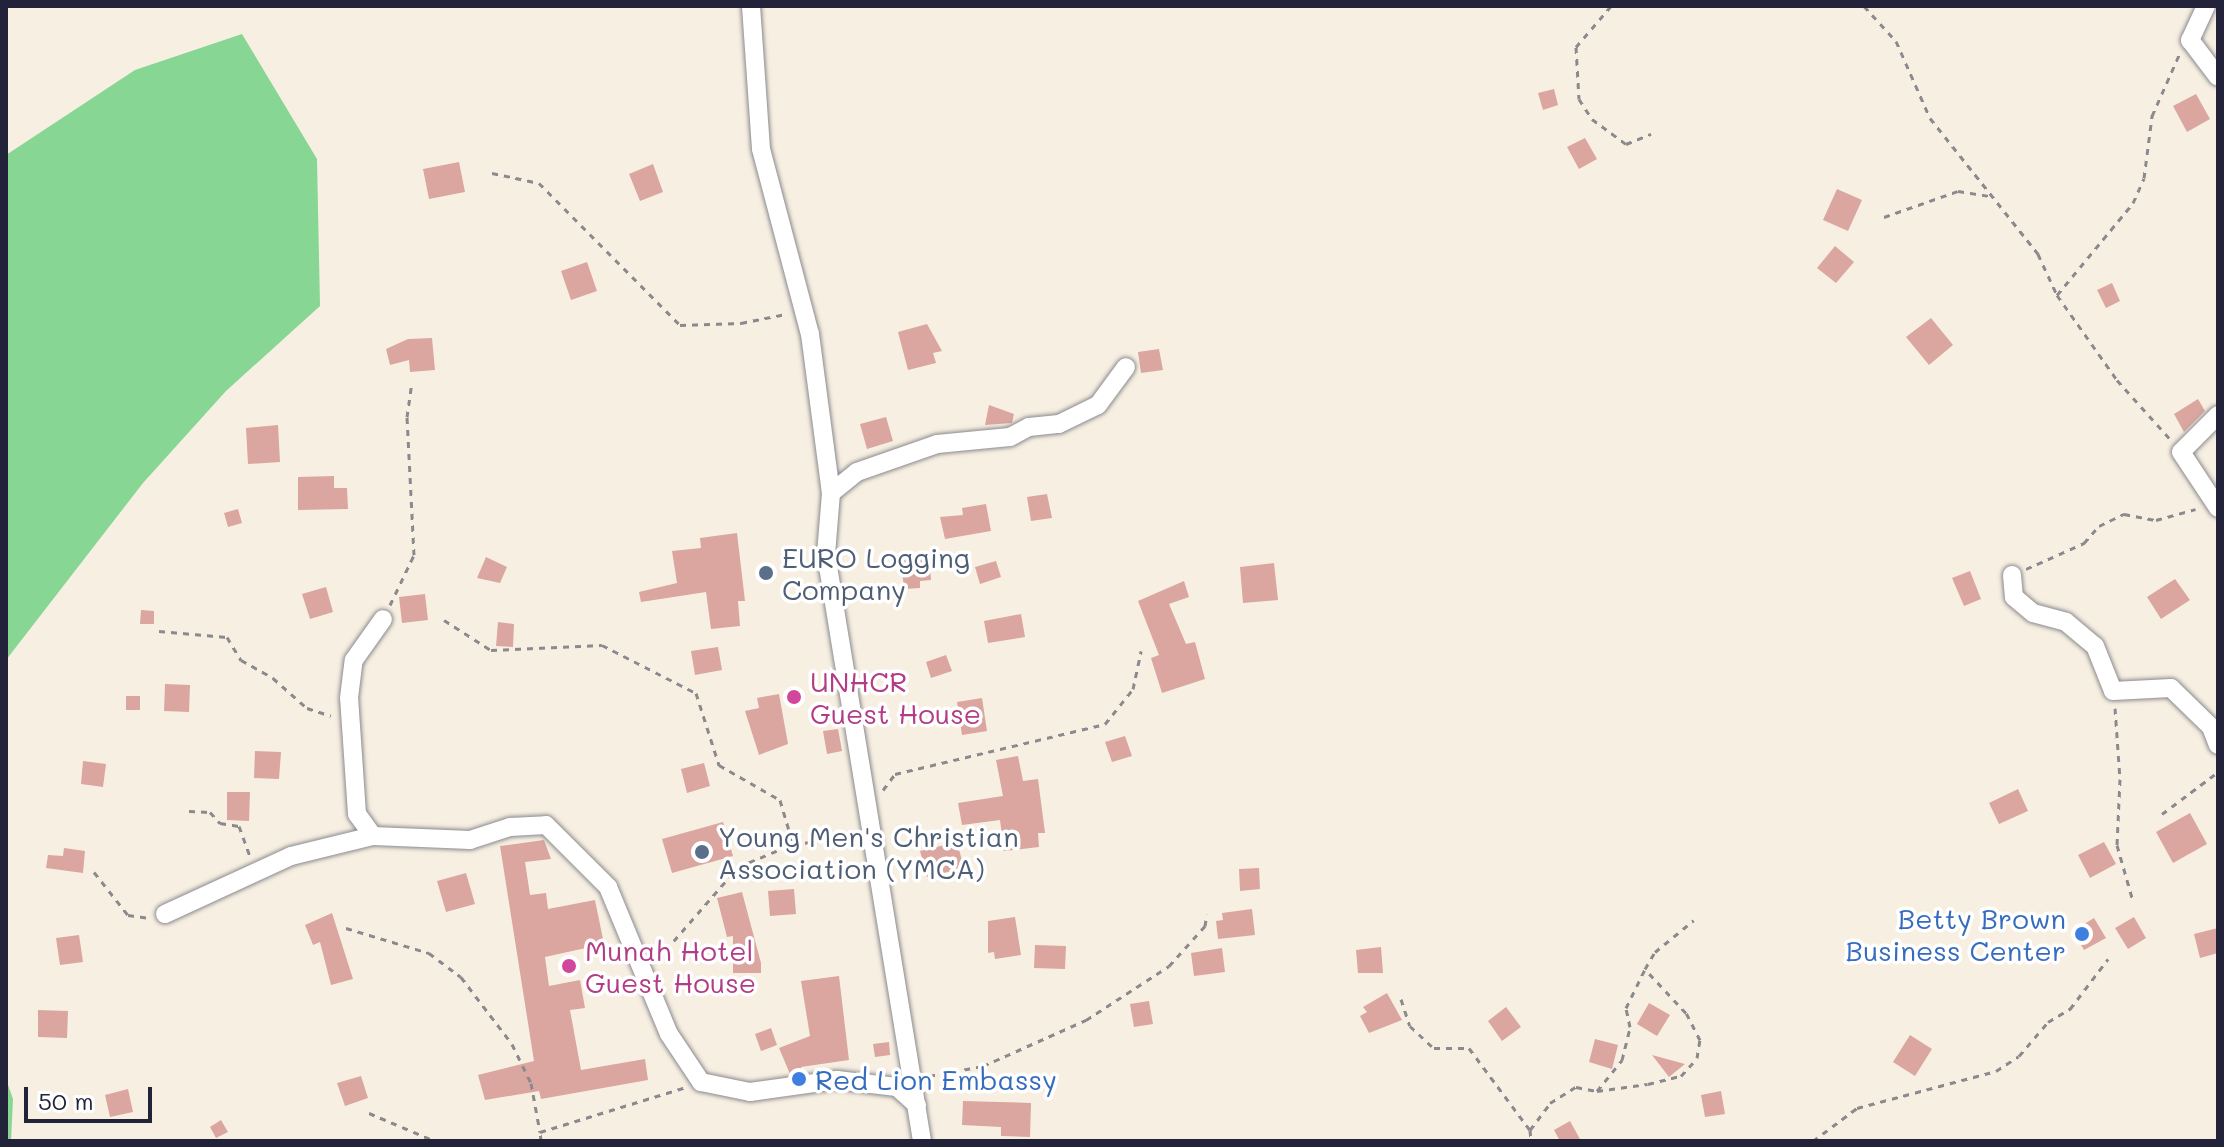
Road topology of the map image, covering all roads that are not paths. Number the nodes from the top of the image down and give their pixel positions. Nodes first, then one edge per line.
1 (751, 6) edge
2 (2206, 6) edge
3 (2218, 77) edge
4 (1126, 367) dead end
5 (2218, 415) edge
6 (831, 493) junction
7 (2216, 506) edge
8 (2012, 575) road end
9 (383, 619) road end
10 (2218, 745) edge
11 (373, 836) junction
12 (165, 914) road end
13 (917, 1105) junction
14 (922, 1141) edge

1 - 6 street
2 - 3 street
4 - 6 street
5 - 7 street
6 - 13 street
8 - 10 street
9 - 11 street
11 - 12 street
11 - 13 street
13 - 14 street

